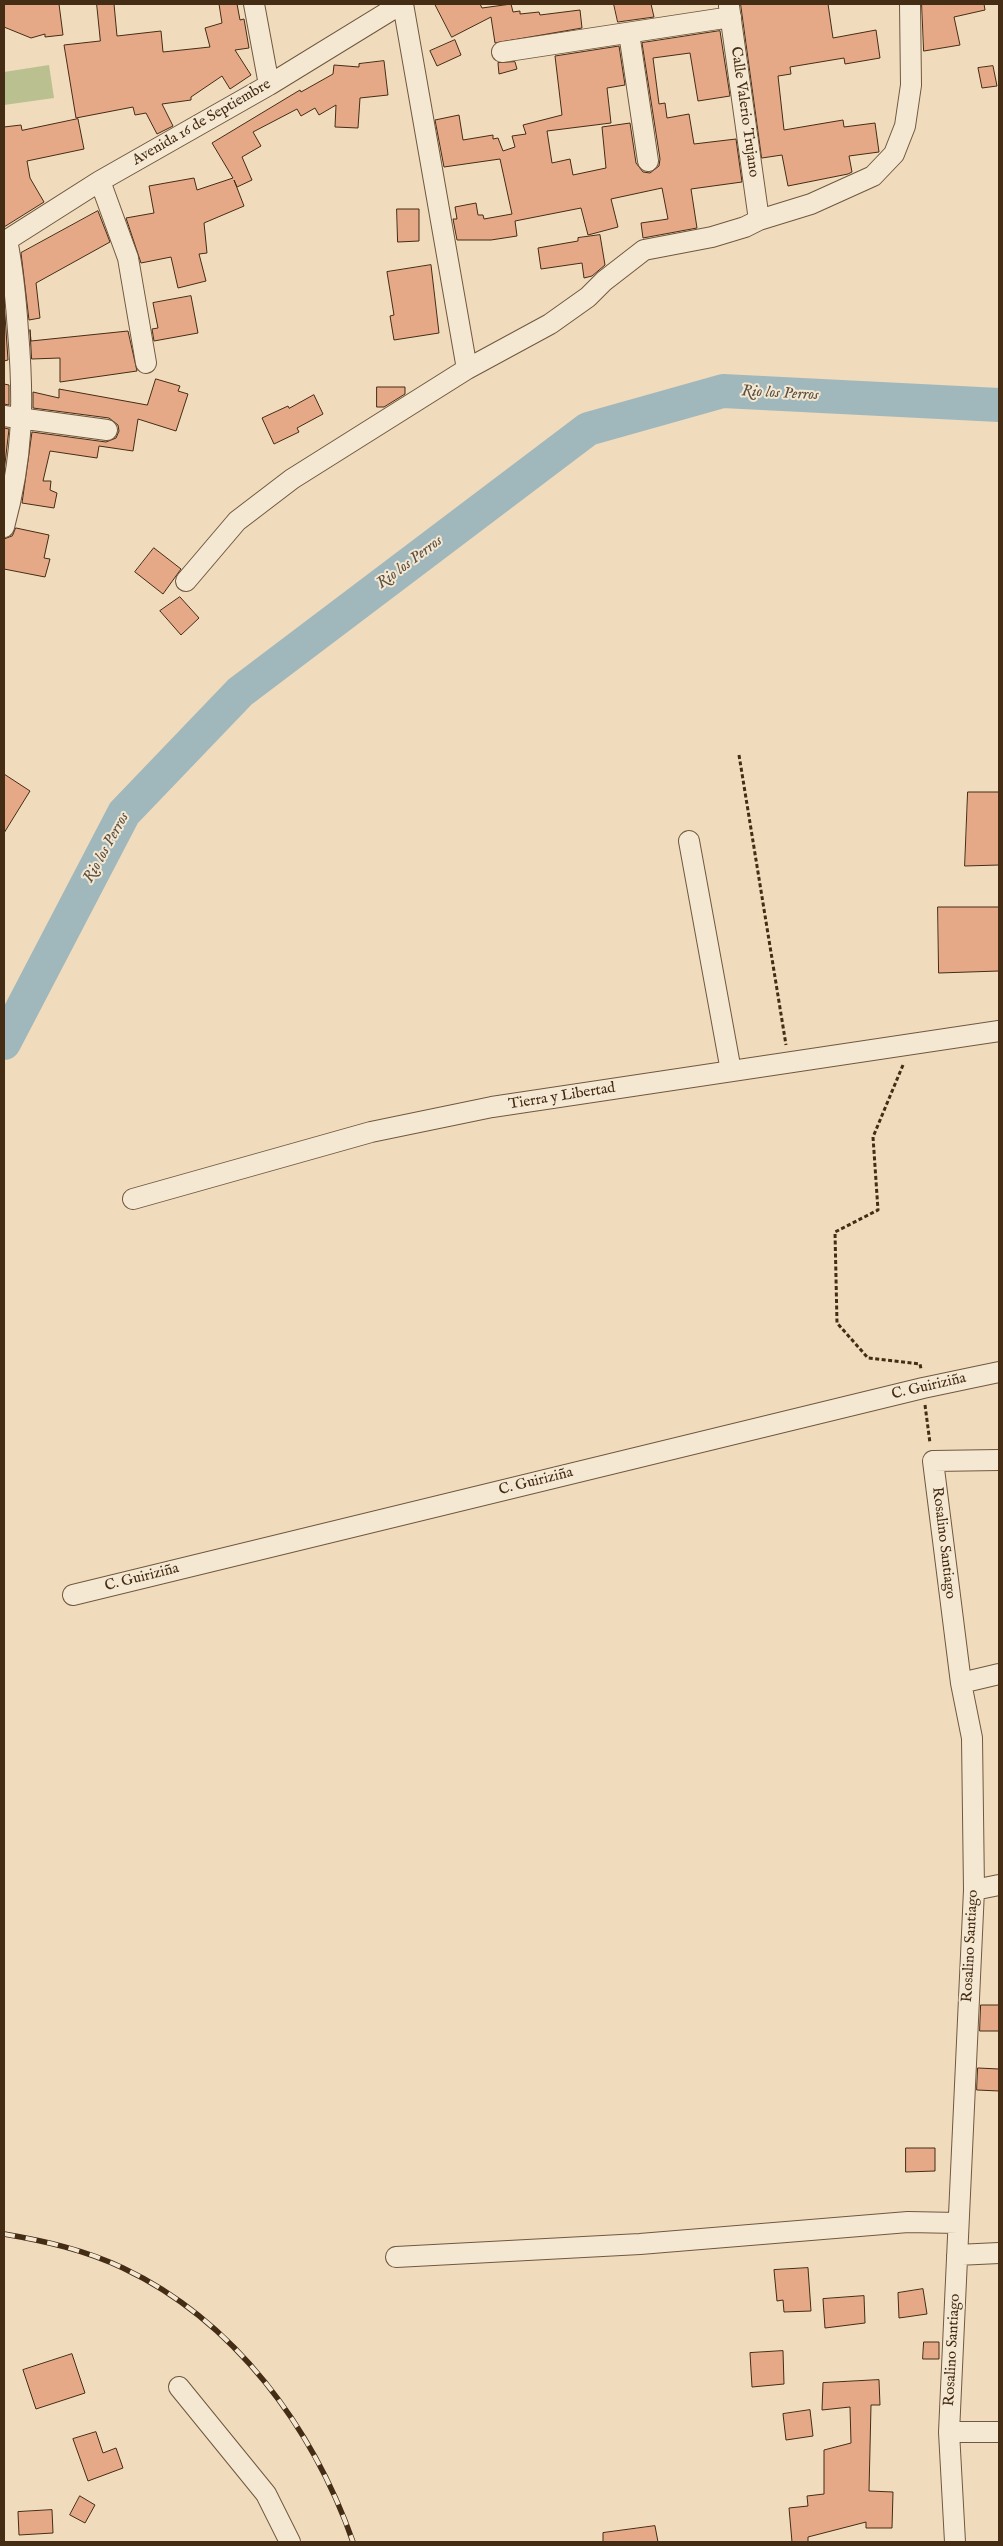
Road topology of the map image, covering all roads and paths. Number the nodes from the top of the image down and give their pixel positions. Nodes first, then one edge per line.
1 (254, 4) edge
2 (402, 4) edge
3 (910, 4) edge
4 (730, 11) edge
5 (629, 33) junction
6 (502, 52) dead end
7 (269, 85) junction
8 (648, 161) dead end
9 (100, 181) junction
10 (759, 220) junction
11 (5, 241) edge
12 (146, 363) dead end
13 (467, 369) junction
14 (13, 417) edge
15 (107, 430) dead end
16 (4, 527) edge
17 (186, 581) dead end
18 (739, 755) dead end
19 (689, 841) dead end
20 (999, 1031) edge
21 (912, 1044) junction
22 (789, 1062) junction
23 (731, 1071) junction
24 (133, 1199) dead end
25 (999, 1372) edge
26 (923, 1388) junction
27 (999, 1460) edge
28 (933, 1461) junction
29 (73, 1595) dead end
30 (999, 1674) edge
31 (961, 1683) junction
32 (999, 1885) edge
33 (974, 1890) junction
34 (958, 2224) junction
35 (999, 2253) edge
36 (957, 2256) junction
37 (396, 2257) dead end
38 (179, 2386) dead end
39 (949, 2432) junction
40 (999, 2432) edge
41 (290, 2542) edge
42 (955, 2542) edge

1 - 7 street
2 - 7 street, Avenida 16 de Septiembre
2 - 13 street
3 - 10 street
4 - 5 street
4 - 10 street, Calle Valerio Trujano
5 - 6 street
5 - 8 street
7 - 9 street, Avenida 16 de Septiembre
9 - 11 street, Avenida 16 de Septiembre
9 - 12 street
10 - 13 street
11 - 14 street
13 - 17 street
14 - 15 street
14 - 16 street
18 - 22 path
19 - 23 street
20 - 21 street, Tierra y Libertad
21 - 22 street, Tierra y Libertad
21 - 26 path
22 - 23 street, Tierra y Libertad
23 - 24 street, Tierra y Libertad
25 - 26 street, C. Guiriziña
26 - 28 path
26 - 29 street, C. Guiriziña
27 - 28 street
28 - 31 street, Rosalino Santiago
30 - 31 street
31 - 33 street, Rosalino Santiago
32 - 33 street
33 - 34 street, Rosalino Santiago
34 - 36 street, Rosalino Santiago
34 - 37 street
35 - 36 street
36 - 39 street, Rosalino Santiago
38 - 41 street
39 - 40 street
39 - 42 street, Rosalino Santiago

